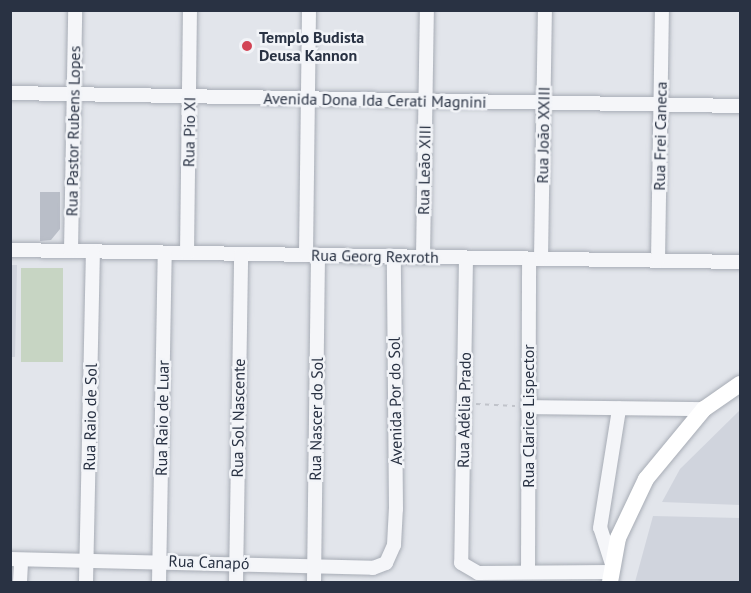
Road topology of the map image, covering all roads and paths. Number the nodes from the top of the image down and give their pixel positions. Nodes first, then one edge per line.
1 (75, 10) edge
2 (190, 10) edge
3 (309, 10) edge
4 (427, 10) edge
5 (545, 10) edge
6 (662, 10) edge
7 (10, 93) edge
8 (74, 95) junction
9 (189, 96) junction
10 (308, 98) junction
11 (425, 100) junction
12 (544, 102) junction
13 (661, 104) junction
14 (741, 106) edge
15 (10, 250) edge
16 (71, 251) junction
17 (93, 252) junction
18 (165, 253) junction
19 (187, 253) junction
20 (241, 254) junction
21 (312, 255) junction
22 (394, 257) junction
23 (423, 257) junction
24 (466, 258) junction
25 (535, 259) junction
26 (658, 261) junction
27 (741, 262) edge
28 (741, 384) edge
29 (464, 404) junction
30 (528, 406) junction
31 (618, 409) junction
32 (704, 409) junction
33 (394, 545) joint
34 (16, 560) edge
35 (159, 560) junction
36 (87, 561) junction
37 (236, 563) junction
38 (314, 565) junction
39 (528, 572) junction
40 (611, 573) edge
41 (21, 582) edge
42 (86, 582) edge
43 (159, 582) edge
44 (236, 582) edge
45 (314, 582) edge

1 - 8 street, Rua Pastor Rubens Lopes
2 - 9 street, Rua Pio XI
3 - 10 street, Rua Nascer do Sol
4 - 11 street, Rua Leão XIII
5 - 12 street, Rua João XXIII
6 - 13 street, Rua Frei Caneca
7 - 8 street, Avenida Dona Ida Cerati Magnini
8 - 9 street, Avenida Dona Ida Cerati Magnini
8 - 16 street, Rua Pastor Rubens Lopes
9 - 10 street, Avenida Dona Ida Cerati Magnini
9 - 19 street, Rua Pio XI
10 - 11 street, Avenida Dona Ida Cerati Magnini
10 - 21 street, Rua Nascer do Sol
11 - 12 street, Avenida Dona Ida Cerati Magnini
11 - 23 street, Rua Leão XIII
12 - 13 street, Avenida Dona Ida Cerati Magnini
12 - 25 street, Rua João XXIII
13 - 14 street, Avenida Dona Ida Cerati Magnini
13 - 26 street, Rua Frei Caneca
15 - 16 street, Rua Georg Rexroth
16 - 17 street, Rua Georg Rexroth
17 - 18 street, Rua Georg Rexroth
17 - 36 street, Rua Raio de Sol
18 - 19 street, Rua Georg Rexroth
18 - 35 street, Rua Raio de Luar
19 - 20 street, Rua Georg Rexroth
20 - 21 street, Rua Georg Rexroth
20 - 37 street, Rua Sol Nascente
21 - 22 street, Rua Georg Rexroth
21 - 38 street, Rua Nascer do Sol
22 - 23 street, Rua Georg Rexroth
22 - 33 street, Avenida Por do Sol
23 - 24 street, Rua Georg Rexroth
24 - 25 street, Rua Georg Rexroth
24 - 29 street, Rua Adélia Prado
25 - 26 street, Rua Georg Rexroth
25 - 30 street, Rua Clarice Lispector
26 - 27 street, Rua Georg Rexroth
28 - 32 main road
29 - 30 path
29 - 39 street, Rua Adélia Prado
30 - 31 street
30 - 39 street, Rua Clarice Lispector
31 - 32 street
31 - 40 street
32 - 40 main road
33 - 38 street, Rua Canapó
34 - 36 street, Rua Canapó
34 - 41 street
35 - 36 street, Rua Canapó
35 - 37 street, Rua Canapó
35 - 43 street, Rua Raio de Luar
36 - 42 street, Rua Raio de Sol
37 - 38 street, Rua Canapó
37 - 44 street, Rua Sol Nascente
38 - 45 street, Rua Nascer do Sol
39 - 40 street

